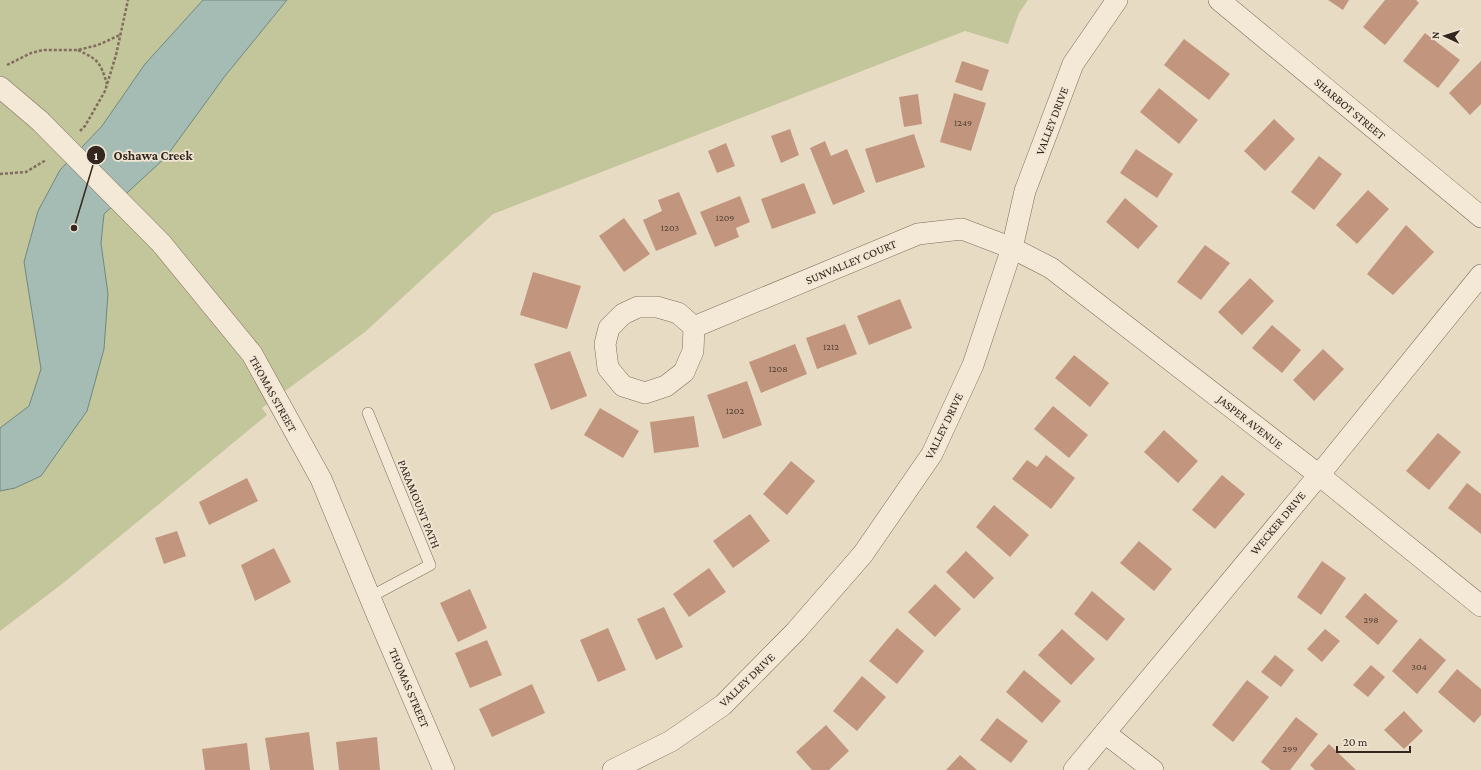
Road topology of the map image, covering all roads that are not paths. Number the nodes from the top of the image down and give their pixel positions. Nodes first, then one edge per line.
1 (1117, 0) edge
2 (1219, 0) edge
3 (0, 88) edge
4 (1481, 217) edge
5 (1012, 248) junction
6 (1481, 275) edge
7 (694, 327) junction
8 (368, 413) dead end
9 (1319, 475) junction
10 (370, 597) junction
11 (1481, 606) edge
12 (1105, 733) junction
13 (444, 770) edge
14 (613, 770) edge
15 (1074, 770) edge
16 (1153, 770) edge

1 - 5 street, VALLEY DRIVE
2 - 4 street, SHARBOT STREET
3 - 10 street, THOMAS STREET, bridge
5 - 7 street, SUNVALLEY COURT
5 - 9 street, JASPER AVENUE
5 - 14 street, VALLEY DRIVE
6 - 9 street, WECKER DRIVE
7 - 7 street
8 - 10 lane, PARAMOUNT PATH
9 - 11 street, JASPER AVENUE
9 - 12 street, WECKER DRIVE
10 - 13 street, THOMAS STREET
12 - 15 street, WECKER DRIVE
12 - 16 street

